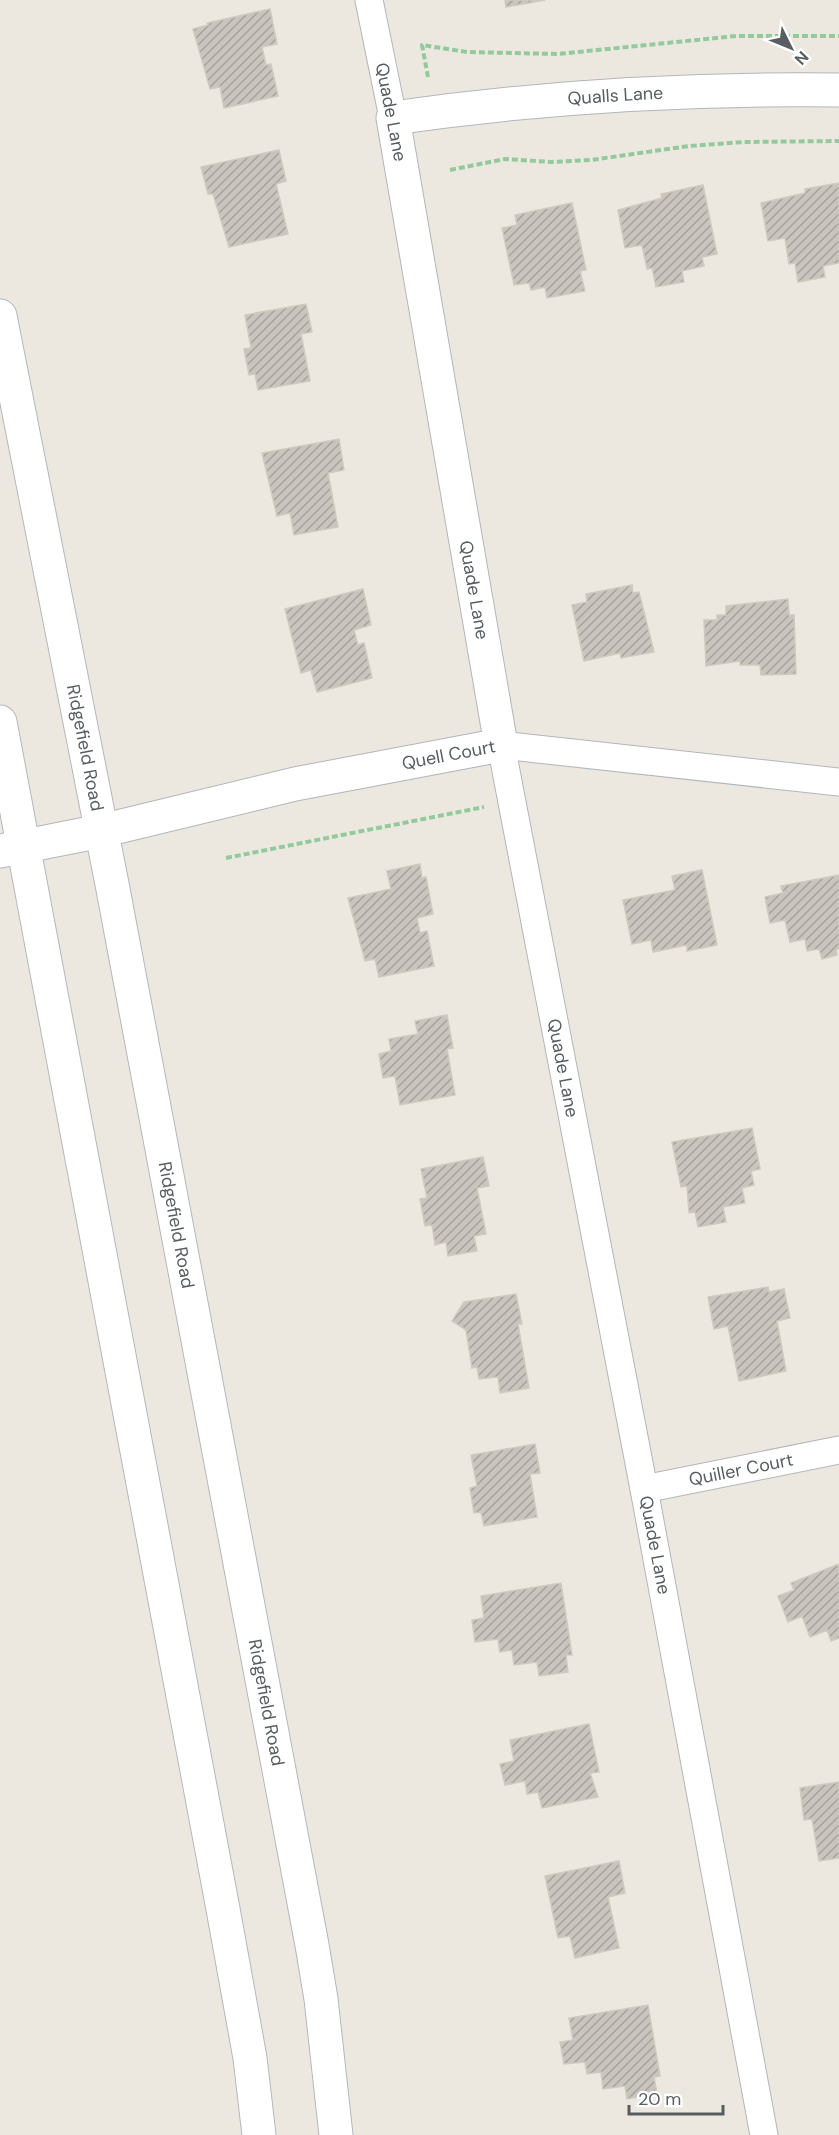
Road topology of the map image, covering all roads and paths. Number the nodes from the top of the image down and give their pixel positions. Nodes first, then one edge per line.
1 (369, 0) edge
2 (839, 36) edge
3 (428, 77) dead end
4 (839, 90) edge
5 (393, 118) junction
6 (839, 141) edge
7 (450, 170) dead end
8 (0, 316) edge
9 (0, 722) edge
10 (501, 745) junction
11 (839, 782) edge
12 (487, 806) dead end
13 (101, 831) junction
14 (12, 848) edge
15 (225, 858) dead end
16 (839, 1450) edge
17 (644, 1489) junction
18 (259, 2135) edge
19 (336, 2135) edge
20 (764, 2135) edge

1 - 5 street, Quade Lane
2 - 3 path
4 - 5 main road, Qualls Lane
5 - 10 main road, Quade Lane
6 - 7 path
8 - 13 main road, Ridgefield Road
9 - 14 main road
10 - 11 street, Quell Court
10 - 13 main road, Quell Court
10 - 17 street, Quade Lane
12 - 15 path
13 - 14 main road, Quell Court
13 - 19 main road, Ridgefield Road
14 - 18 main road
16 - 17 street, Quiller Court
17 - 20 street, Quade Lane

